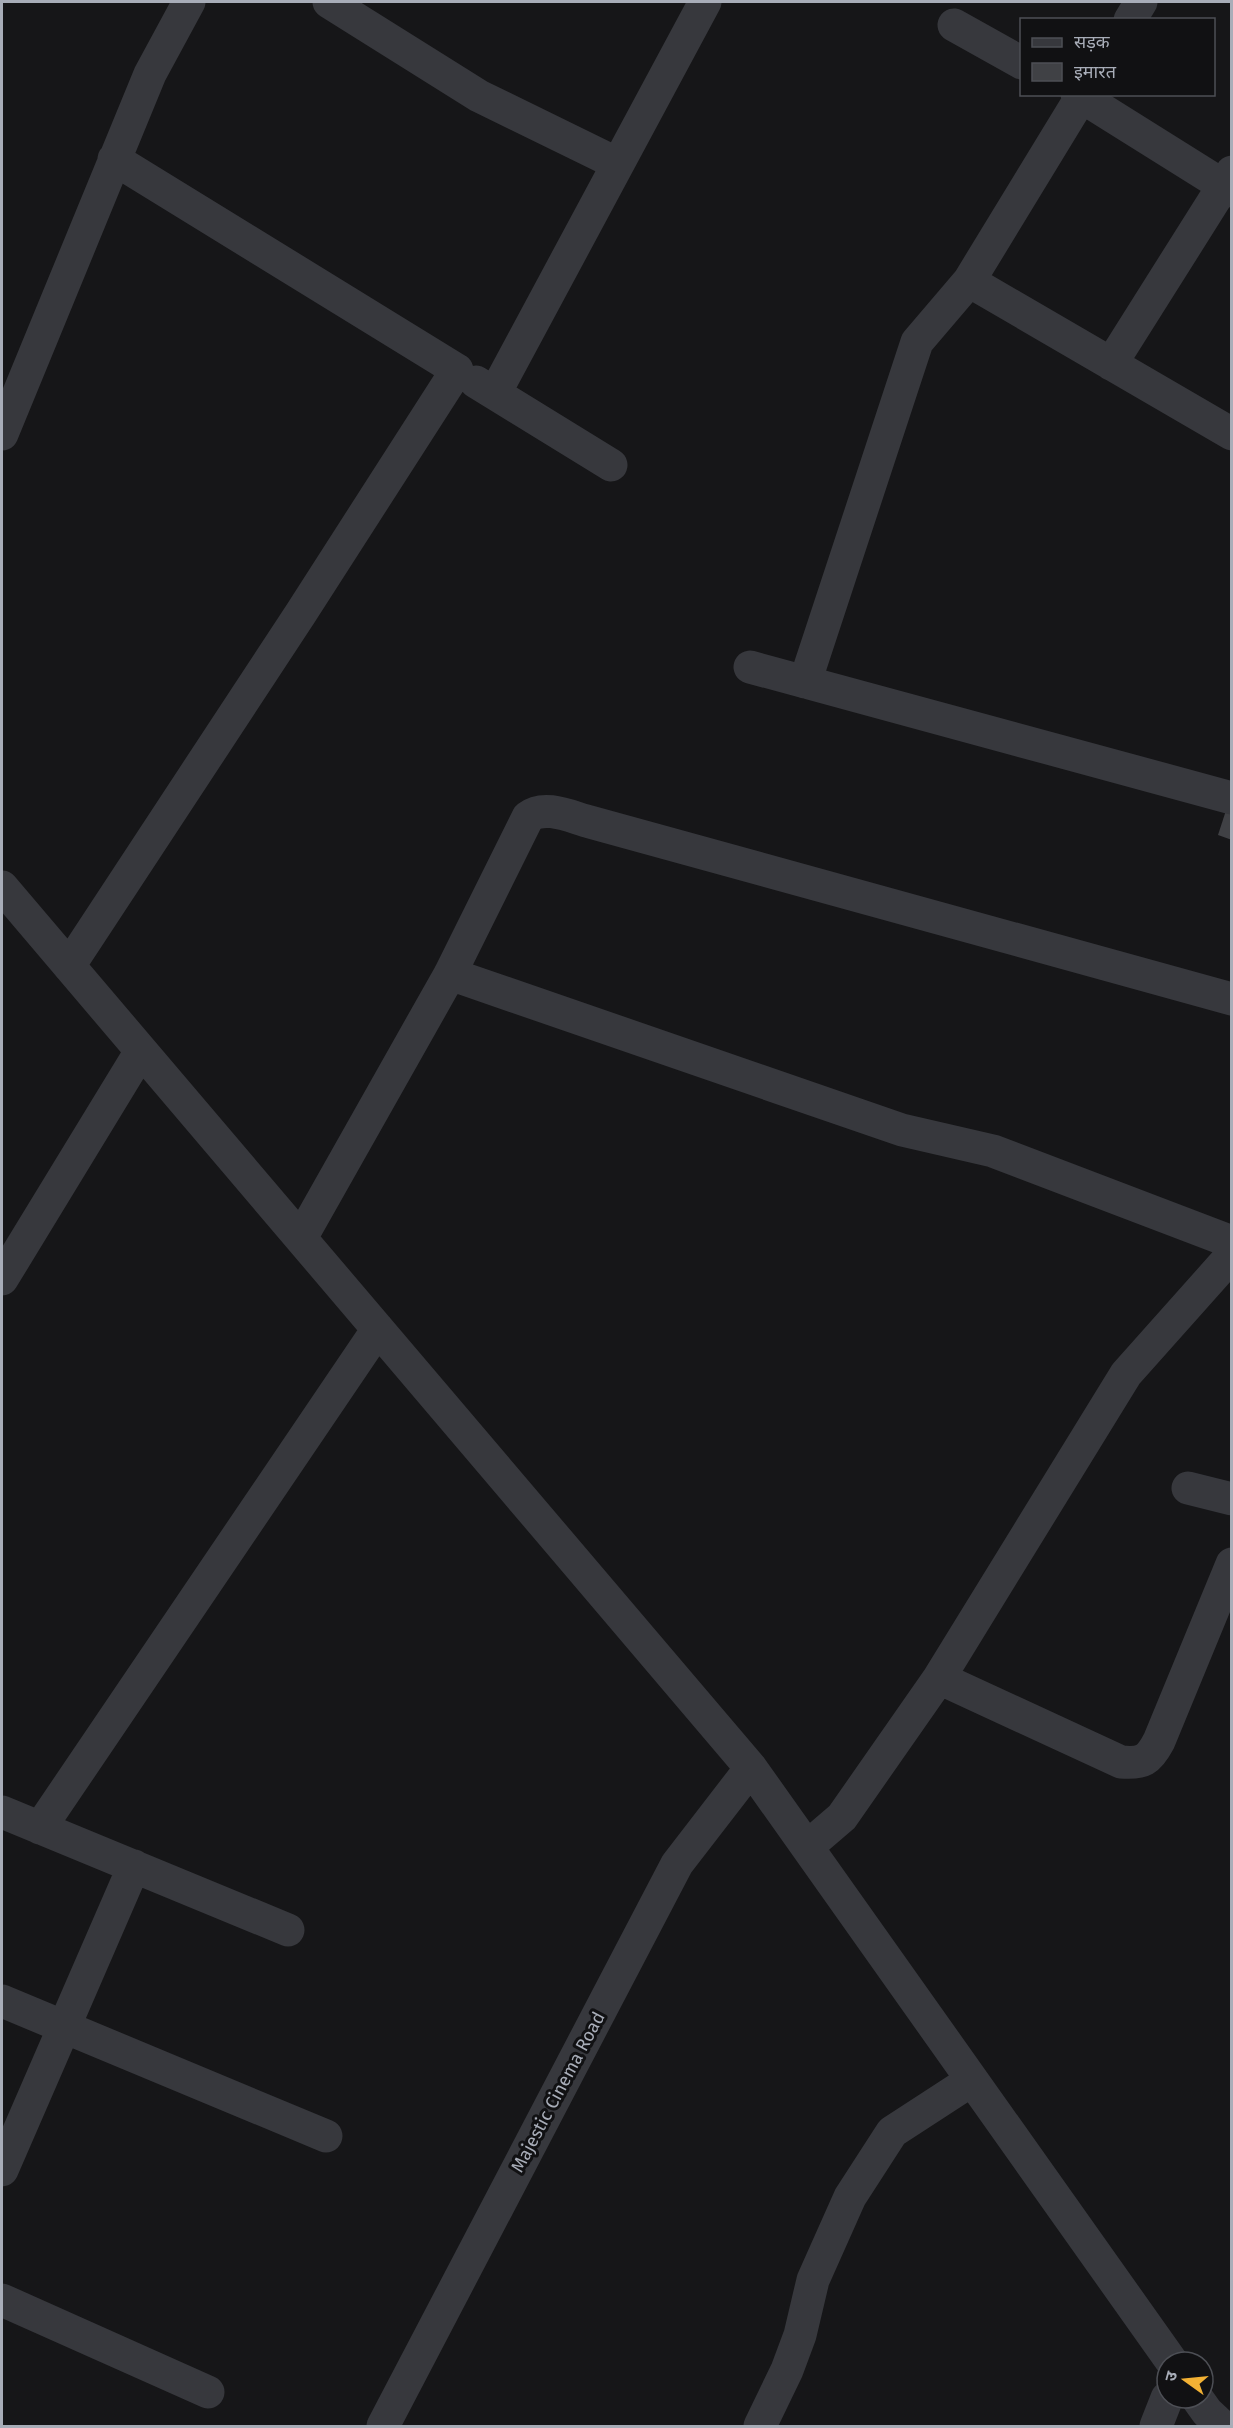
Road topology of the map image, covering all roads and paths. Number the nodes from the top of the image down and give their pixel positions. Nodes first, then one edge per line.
1 (189, 2) edge
2 (329, 2) edge
3 (705, 2) edge
4 (1141, 2) edge
5 (1131, 18) edge
6 (954, 25) dead end
7 (1020, 62) edge
8 (1080, 96) edge
9 (1083, 96) edge
10 (114, 159) junction
11 (618, 164) junction
12 (1229, 183) edge
13 (969, 281) junction
14 (1111, 364) junction
15 (457, 370) junction
16 (495, 393) junction
17 (2, 434) edge
18 (1232, 434) edge
19 (611, 465) dead end
20 (750, 667) dead end
21 (805, 682) junction
22 (1232, 798) edge
23 (2, 887) edge
24 (69, 966) junction
25 (450, 974) junction
26 (1232, 999) edge
27 (141, 1051) junction
28 (301, 1238) junction
29 (1232, 1242) edge
30 (1232, 1255) edge
31 (2, 1279) edge
32 (378, 1329) junction
33 (1188, 1488) dead end
34 (1232, 1499) edge
35 (1232, 1564) edge
36 (939, 1678) junction
37 (751, 1768) junction
38 (2, 1812) edge
39 (40, 1828) junction
40 (807, 1847) junction
41 (134, 1866) junction
42 (288, 1930) dead end
43 (2, 2001) edge
44 (64, 2026) junction
45 (972, 2080) junction
46 (326, 2136) dead end
47 (2, 2170) edge
48 (2, 2300) edge
49 (1163, 2350) edge
50 (208, 2392) dead end
51 (1162, 2410) edge
52 (1207, 2410) edge
53 (383, 2427) edge
54 (760, 2427) edge
55 (1156, 2427) edge
56 (1222, 2427) edge

1 - 10 street
2 - 11 street
3 - 11 street
4 - 5 street
6 - 7 street
8 - 13 street
9 - 12 street
10 - 15 street
10 - 17 street
11 - 16 street
12 - 14 street
13 - 14 street
13 - 21 street
14 - 18 street
15 - 16 street
15 - 24 street
16 - 19 street
20 - 21 street
21 - 22 street
23 - 24 street
24 - 27 street
25 - 26 street
25 - 28 street
25 - 29 street
27 - 28 street
27 - 31 street
28 - 32 street
30 - 36 street
32 - 37 street
32 - 39 street
33 - 34 street
35 - 36 street
36 - 40 street
37 - 40 street
37 - 53 street, Majestic Cinema Road
38 - 39 street
39 - 41 street
40 - 45 street
41 - 42 street
41 - 44 street
43 - 44 street
44 - 46 street
44 - 47 street
45 - 49 street
45 - 54 street
48 - 50 street
51 - 55 street
52 - 56 street

